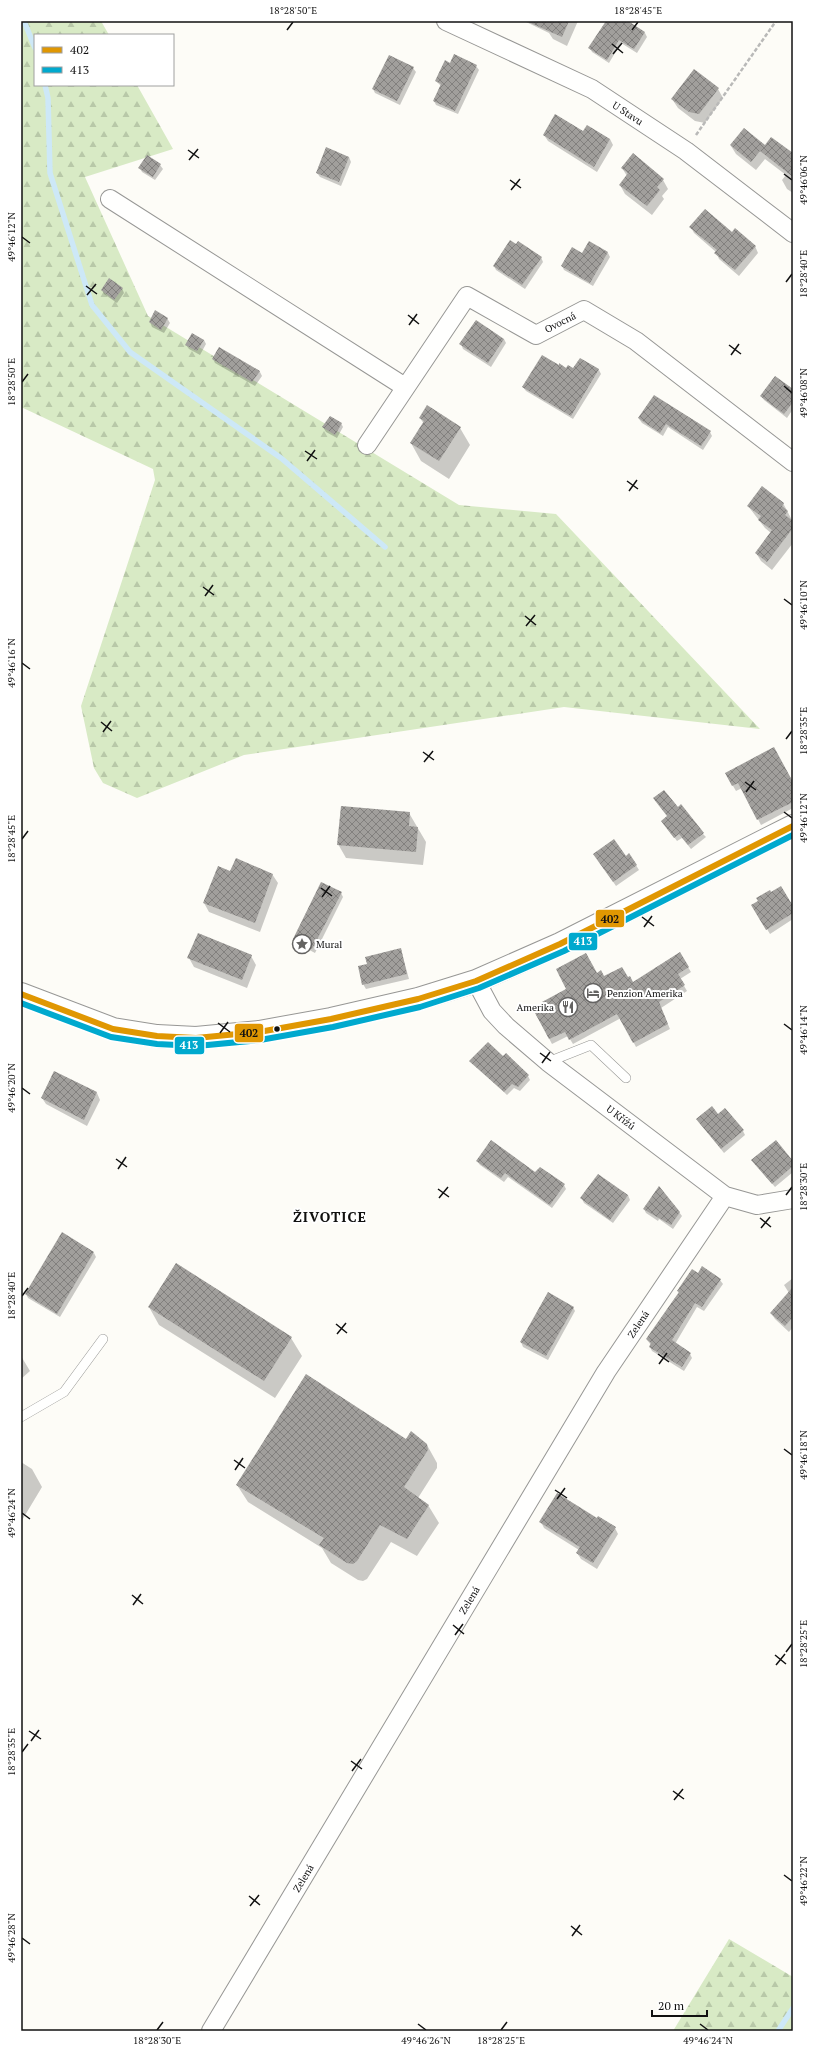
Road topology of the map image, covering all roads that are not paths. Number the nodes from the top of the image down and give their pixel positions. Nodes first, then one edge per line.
1 (446, 21) edge
2 (110, 199) dead end
3 (793, 233) edge
4 (405, 388) junction
5 (367, 445) dead end
6 (793, 462) edge
7 (793, 826) edge
8 (476, 981) junction
9 (21, 994) edge
10 (548, 1062) junction
11 (626, 1078) dead end
12 (725, 1196) junction
13 (793, 1199) edge
14 (103, 1339) dead end
15 (21, 1417) edge
16 (211, 2031) edge

1 - 3 street, U Stavu
2 - 4 street
4 - 5 street, Ovocná
4 - 6 street, Ovocná
7 - 8 street
8 - 9 street
8 - 10 street, U Křížů
10 - 11 lane
10 - 12 street, U Křížů
12 - 13 street, U Křížů
12 - 16 street, Zelená
14 - 15 lane

